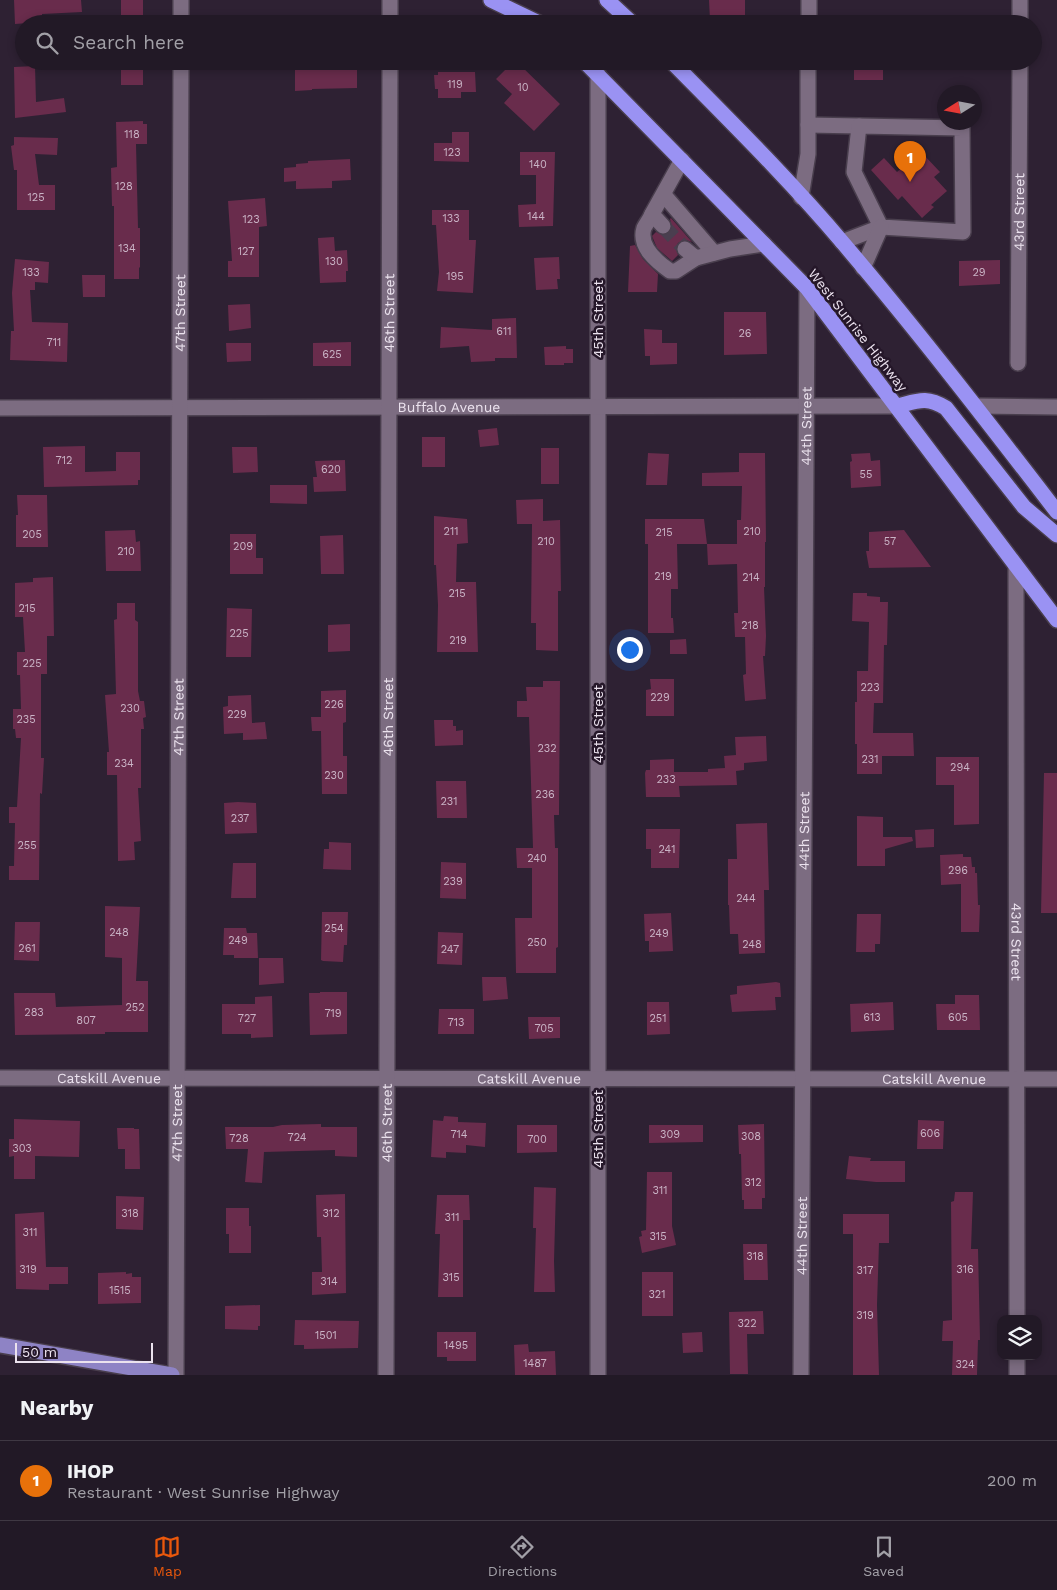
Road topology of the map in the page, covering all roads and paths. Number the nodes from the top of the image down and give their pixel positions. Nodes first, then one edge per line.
1 (181, 0) edge
2 (390, 0) edge
3 (491, 0) edge
4 (517, 0) edge
5 (607, 0) edge
6 (809, 0) edge
7 (1020, 0) edge
8 (181, 15) edge
9 (390, 15) edge
10 (523, 15) edge
11 (533, 15) edge
12 (623, 15) edge
13 (809, 15) edge
14 (1020, 15) edge
15 (181, 70) edge
16 (390, 70) edge
17 (594, 70) edge
18 (680, 70) edge
19 (808, 70) edge
20 (1020, 70) edge
21 (598, 74) junction
22 (808, 125) junction
23 (859, 126) junction
24 (682, 160) junction
25 (664, 195) junction
26 (801, 197) junction
27 (652, 214) junction
28 (663, 226) tunnel mouth
29 (881, 227) junction
30 (842, 242) junction
31 (764, 244) junction
32 (714, 253) junction
33 (863, 268) junction
34 (807, 288) junction
35 (1018, 363) dead end
36 (805, 406) junction
37 (897, 406) junction
38 (976, 406) junction
39 (389, 407) junction
40 (598, 407) junction
41 (1057, 407) edge
42 (0, 408) edge
43 (180, 408) junction
44 (1057, 512) edge
45 (1057, 535) edge
46 (1016, 566) junction
47 (1057, 620) edge
48 (0, 1078) edge
49 (177, 1078) junction
50 (387, 1078) junction
51 (598, 1079) junction
52 (801, 1079) junction
53 (1017, 1079) junction
54 (1057, 1079) edge
55 (1017, 1315) edge
56 (0, 1345) edge
57 (1017, 1360) edge
58 (172, 1375) edge
59 (176, 1375) edge
60 (386, 1375) edge
61 (598, 1375) edge
62 (801, 1375) edge
63 (1017, 1375) edge

1 - 8 street
2 - 9 street
3 - 10 highway
4 - 11 highway
5 - 12 highway
6 - 13 street
7 - 14 street
15 - 43 street, 47th Street
16 - 39 street, 46th Street
17 - 21 highway, West Sunrise Highway
18 - 26 highway
19 - 22 street
20 - 35 street, 43rd Street
21 - 24 highway, West Sunrise Highway
21 - 40 street, 45th Street
22 - 23 street
22 - 26 street
23 - 29 street
23 - 29 street
24 - 25 street
24 - 31 highway, West Sunrise Highway
25 - 27 street
25 - 32 street
26 - 30 highway
27 - 28 street
27 - 32 street
29 - 30 street
29 - 33 street
30 - 33 highway
31 - 32 street
31 - 34 highway, West Sunrise Highway
33 - 38 highway
34 - 36 street, 44th Street
34 - 37 highway, West Sunrise Highway
36 - 37 street, Buffalo Avenue
36 - 40 street, Buffalo Avenue
36 - 52 street, 44th Street
37 - 45 highway
37 - 46 highway, West Sunrise Highway
38 - 41 street
38 - 44 highway
39 - 40 street, Buffalo Avenue
39 - 43 street, Buffalo Avenue
39 - 50 street, 46th Street
40 - 51 street, 45th Street
42 - 43 street, Buffalo Avenue
43 - 49 street, 47th Street
46 - 47 highway, West Sunrise Highway
46 - 53 street, 43rd Street
48 - 49 street, Catskill Avenue
49 - 50 street, Catskill Avenue
49 - 59 street, 47th Street
50 - 51 street, Catskill Avenue
50 - 60 street, 46th Street
51 - 52 street, Catskill Avenue
51 - 61 street, 45th Street
52 - 53 street, Catskill Avenue
52 - 62 street, 44th Street
53 - 54 street, Catskill Avenue
53 - 55 street, 43rd Street
56 - 58 main road
57 - 63 street

